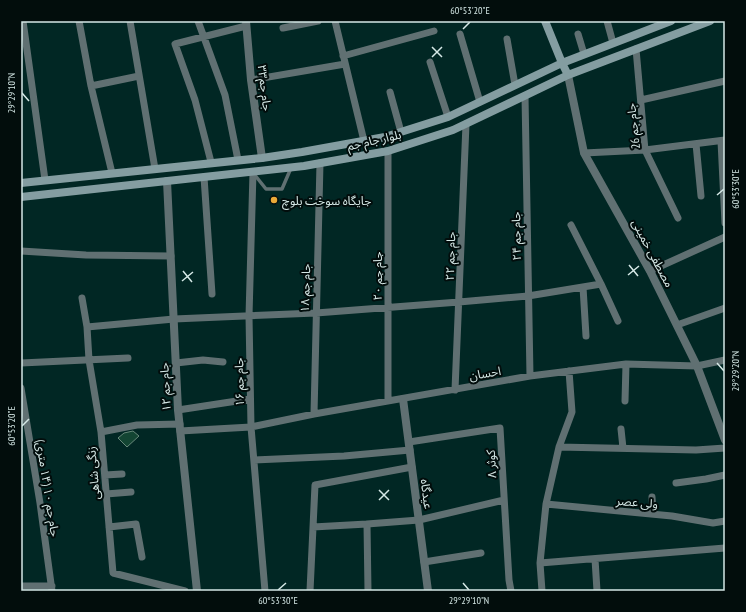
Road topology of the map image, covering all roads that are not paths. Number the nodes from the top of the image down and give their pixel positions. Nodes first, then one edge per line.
1 (23, 21) edge
2 (79, 21) edge
3 (130, 21) edge
4 (198, 21) edge
5 (318, 21) edge
6 (335, 21) edge
7 (545, 21) edge
8 (607, 21) edge
9 (671, 21) edge
10 (710, 21) edge
11 (246, 23) edge
12 (659, 23) edge
13 (283, 28) dead end
14 (434, 31) dead end
15 (460, 34) dead end
16 (578, 34) dead end
17 (204, 36) junction
18 (506, 39) dead end
19 (613, 43) junction
20 (636, 49) junction
21 (584, 54) junction
22 (343, 56) junction
23 (430, 62) dead end
24 (562, 63) junction
25 (345, 64) junction
26 (568, 75) junction
27 (138, 76) junction
28 (251, 80) junction
29 (725, 81) edge
30 (515, 85) junction
31 (91, 86) junction
32 (390, 92) dead end
33 (525, 96) junction
34 (641, 100) junction
35 (480, 102) junction
36 (448, 117) junction
37 (466, 124) junction
38 (401, 132) junction
39 (385, 137) junction
40 (723, 140) edge
41 (364, 141) junction
42 (696, 144) junction
43 (645, 150) junction
44 (388, 151) junction
45 (584, 153) junction
46 (262, 158) junction
47 (238, 160) junction
48 (210, 162) junction
49 (320, 163) junction
50 (292, 167) junction
51 (155, 169) junction
52 (252, 172) junction
53 (112, 173) junction
54 (204, 177) junction
55 (45, 180) junction
56 (168, 181) junction
57 (21, 183) edge
58 (701, 196) dead end
59 (21, 197) edge
60 (678, 218) dead end
61 (725, 222) edge
62 (571, 225) dead end
63 (725, 238) edge
64 (21, 251) edge
65 (171, 256) junction
66 (650, 270) junction
67 (602, 284) junction
68 (583, 287) junction
69 (212, 294) dead end
70 (528, 296) junction
71 (82, 298) dead end
72 (459, 302) junction
73 (388, 307) junction
74 (725, 308) edge
75 (316, 313) junction
76 (249, 316) junction
77 (174, 319) junction
78 (618, 321) dead end
79 (677, 325) junction
80 (87, 326) junction
81 (586, 336) dead end
82 (128, 358) dead end
83 (89, 360) junction
84 (725, 360) edge
85 (223, 362) dead end
86 (21, 363) edge
87 (176, 363) junction
88 (626, 364) junction
89 (697, 366) junction
90 (569, 371) junction
91 (530, 376) junction
92 (21, 388) edge
93 (455, 390) junction
94 (250, 399) junction
95 (403, 399) junction
96 (388, 401) junction
97 (625, 401) dead end
98 (178, 410) junction
99 (314, 414) junction
100 (180, 427) junction
101 (251, 427) junction
102 (621, 428) dead end
103 (101, 432) junction
104 (725, 440) edge
105 (409, 446) junction
106 (559, 447) junction
107 (623, 448) junction
108 (725, 448) edge
109 (254, 460) junction
110 (412, 467) junction
111 (122, 474) dead end
112 (725, 475) edge
113 (105, 476) junction
114 (676, 483) dead end
115 (130, 492) dead end
116 (106, 494) junction
117 (652, 497) dead end
118 (504, 500) junction
119 (546, 504) junction
120 (653, 514) junction
121 (418, 520) junction
122 (725, 521) edge
123 (367, 524) junction
124 (109, 527) junction
125 (313, 527) junction
126 (725, 548) edge
127 (481, 553) dead end
128 (142, 557) dead end
129 (595, 558) junction
130 (424, 562) junction
131 (540, 563) junction
132 (21, 586) edge
133 (52, 589) edge
134 (185, 591) edge
135 (197, 591) edge
136 (265, 591) edge
137 (310, 591) edge
138 (368, 591) edge
139 (428, 591) edge
140 (511, 591) edge
141 (542, 591) edge
142 (597, 591) edge

1 - 55 street
2 - 31 street
3 - 27 street
4 - 17 street
5 - 13 street
6 - 22 street
7 - 24 main road
8 - 19 street
9 - 12 main road, بلوار جام جم
10 - 20 main road, بلوار جام جم
11 - 17 street
11 - 28 street, جام جم۳۳
12 - 19 main road, بلوار جام جم
14 - 22 street
15 - 35 street
16 - 21 street
17 - 47 street
17 - 48 street
18 - 30 street
19 - 21 main road, بلوار جام جم
20 - 26 main road, بلوار جام جم
20 - 34 street, جام جم 26
21 - 24 main road, بلوار جام جم
22 - 25 street
23 - 36 street
24 - 26 main road
24 - 30 main road, بلوار جام جم
25 - 28 street
25 - 41 street
26 - 33 main road, بلوار جام جم
26 - 45 street, مصطفی خمینی
27 - 31 street
27 - 51 street
28 - 46 street, جام جم۳۳
29 - 34 street
30 - 35 main road, بلوار جام جم
31 - 53 street
32 - 38 street
33 - 37 main road, بلوار جام جم
33 - 70 street, جام جم ۲۴
34 - 43 street, جام جم 26
35 - 36 main road, بلوار جام جم
36 - 38 main road, بلوار جام جم
37 - 44 main road, بلوار جام جم
37 - 72 street, جام جم ۲۲
38 - 39 main road, بلوار جام جم
39 - 41 main road, بلوار جام جم
39 - 44 main road
40 - 42 street
40 - 61 street
41 - 46 main road, بلوار جام جم
42 - 43 street
42 - 58 street
43 - 45 street
43 - 60 street, جام جم 26
44 - 49 main road, بلوار جام جم
44 - 73 street, جام جم ۲۰
45 - 66 street, مصطفی خمینی
46 - 47 main road, بلوار جام جم
47 - 48 main road, بلوار جام جم
48 - 51 main road, بلوار جام جم
49 - 50 main road, بلوار جام جم
49 - 75 street, جام جم ۱۸
50 - 52 main road, بلوار جام جم
50 - 52 lane
51 - 53 main road, بلوار جام جم
52 - 54 main road, بلوار جام جم
52 - 76 street, جام جم ۱۶
53 - 55 main road, بلوار جام جم
54 - 56 main road, بلوار جام جم
54 - 69 street
55 - 57 main road, بلوار جام جم
56 - 59 main road, بلوار جام جم
56 - 65 street, جام جم ۱۲
62 - 67 street
63 - 66 street
64 - 65 street
65 - 77 street, جام جم ۱۲
66 - 79 street, مصطفی خمینی
67 - 68 street
67 - 78 street
68 - 70 street
68 - 81 street
70 - 72 street
70 - 91 street, جام جم ۲۴
71 - 80 street, زنگی شاهی
72 - 73 street
72 - 93 street, جام جم ۲۲
73 - 75 street
73 - 96 street, جام جم ۲۰
74 - 79 street
75 - 76 street
75 - 99 street, جام جم ۱۸
76 - 77 street
76 - 94 street, جام جم ۱۶
77 - 80 street
77 - 87 street, جام جم ۱۲
79 - 89 street, مصطفی خمینی
80 - 83 street, زنگی شاهی
82 - 83 street
83 - 86 street
83 - 103 street, زنگی شاهی
84 - 89 street, احسان
85 - 87 street
87 - 98 street, جام جم ۱۲
88 - 89 street, احسان
88 - 90 street, احسان
88 - 97 street
89 - 104 street, مصطفی خمینی
90 - 91 street, احسان
90 - 106 street
91 - 93 street, احسان
92 - 133 street, جام جم ۱۰ (۱۴ متری)
93 - 95 street, احسان
94 - 98 street
94 - 101 street, جام جم ۱۶
95 - 96 street, احسان
95 - 105 street, عیدگاه
96 - 99 street, احسان
98 - 100 street, جام جم ۱۲
99 - 101 street, احسان
100 - 101 street, احسان
100 - 103 street, احسان
100 - 135 street, جام جم ۱۲
101 - 109 street, جام جم ۱۶
102 - 107 street
103 - 113 street, زنگی شاهی
105 - 109 street
105 - 110 street, عیدگاه
105 - 118 street, کوثر ۸
106 - 107 street
106 - 119 street
107 - 108 street
109 - 136 street, جام جم ۱۶
110 - 121 street, عیدگاه
110 - 125 street
111 - 113 street
112 - 114 street
113 - 116 street, زنگی شاهی
115 - 116 street
116 - 124 street, زنگی شاهی
117 - 120 street
118 - 121 street
118 - 140 street, کوثر ۸
119 - 120 street, ولی عصر
119 - 131 street
120 - 122 street, ولی عصر
121 - 123 street
121 - 130 street, عیدگاه
123 - 125 street
123 - 138 street
124 - 128 street
124 - 134 street, زنگی شاهی
125 - 137 street
126 - 129 street
127 - 130 street
129 - 131 street
129 - 142 street
130 - 139 street, عیدگاه
131 - 141 street
132 - 133 street

